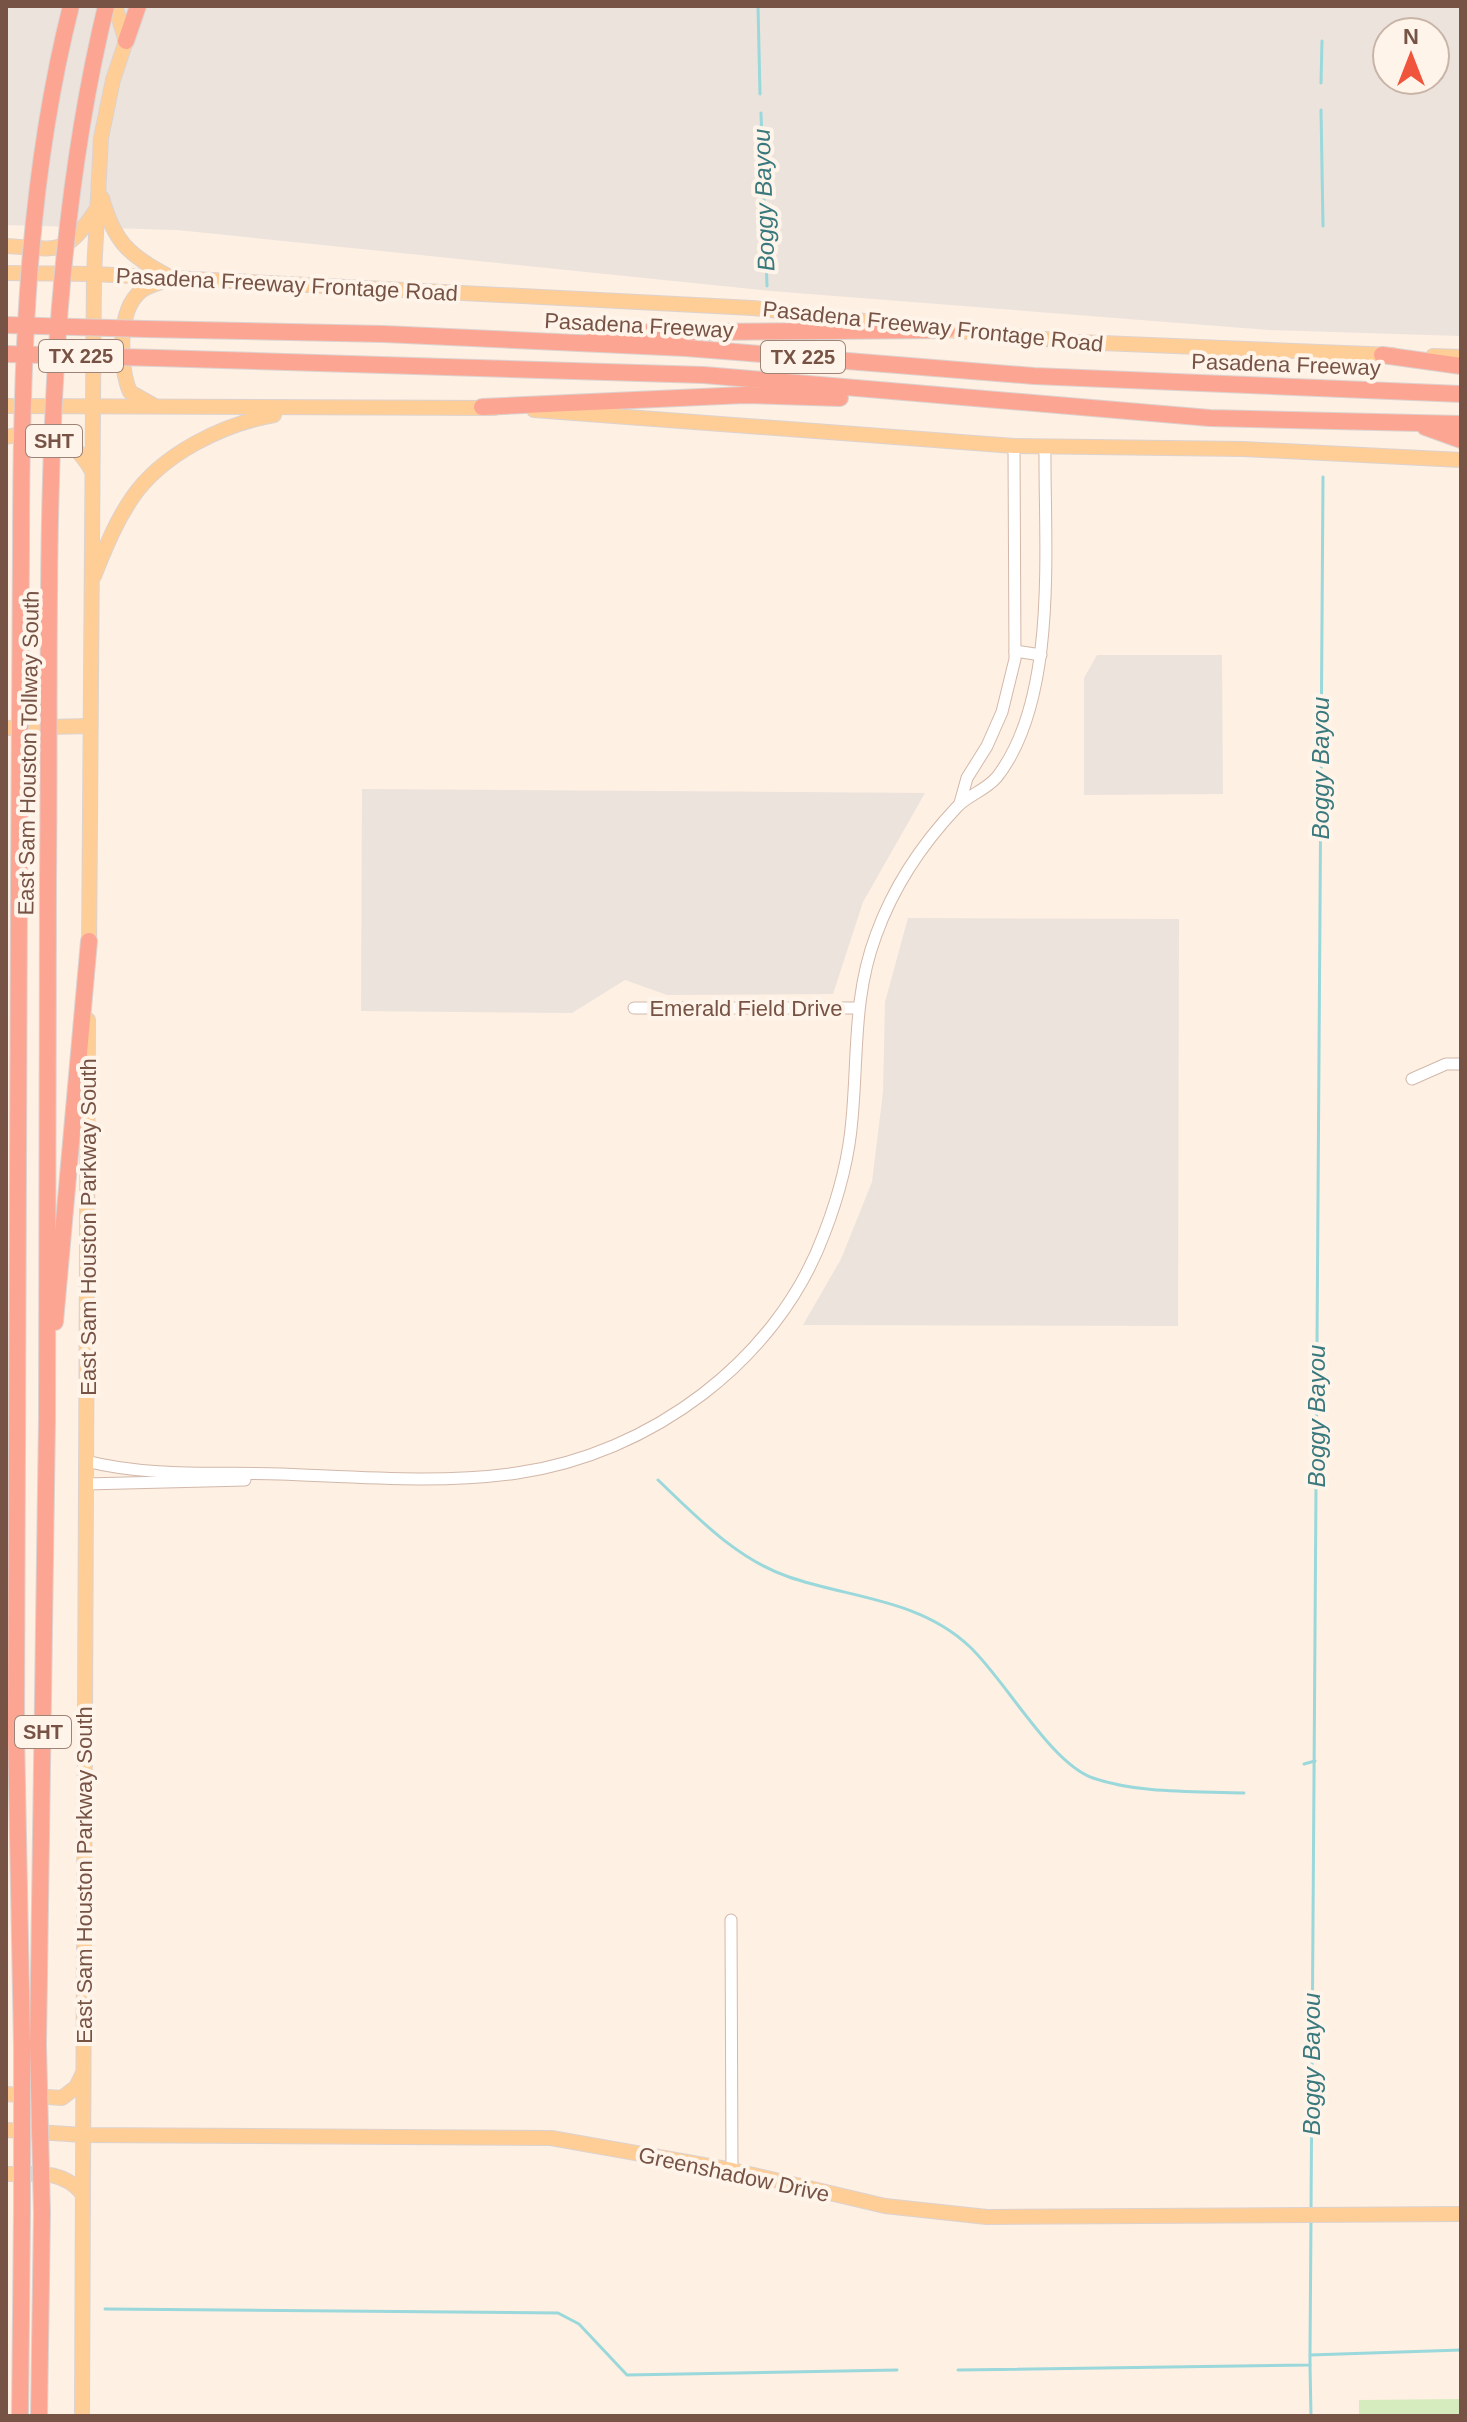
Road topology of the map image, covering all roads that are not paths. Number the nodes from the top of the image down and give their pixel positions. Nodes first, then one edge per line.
1 (71, 6) edge
2 (106, 6) edge
3 (115, 6) edge
4 (138, 6) edge
5 (126, 41) junction
6 (99, 186) junction
7 (98, 207) junction
8 (6, 246) edge
9 (6, 273) edge
10 (94, 274) junction
11 (172, 278) junction
12 (6, 325) edge
13 (947, 330) junction
14 (384, 334) junction
15 (6, 354) edge
16 (1382, 355) junction
17 (1461, 357) edge
18 (1461, 366) edge
19 (888, 393) junction
20 (1461, 394) edge
21 (6, 406) edge
22 (94, 407) junction
23 (482, 407) junction
24 (167, 409) junction
25 (312, 409) junction
26 (1416, 423) junction
27 (1461, 424) edge
28 (6, 437) edge
29 (1461, 440) edge
30 (1014, 446) junction
31 (1045, 447) junction
32 (1461, 460) edge
33 (92, 472) junction
34 (91, 584) junction
35 (1015, 651) junction
36 (1041, 655) junction
37 (90, 726) junction
38 (6, 728) edge
39 (960, 803) junction
40 (89, 941) junction
41 (634, 1008) dead end
42 (857, 1008) junction
43 (1461, 1064) edge
44 (1412, 1079) dead end
45 (47, 1419) junction
46 (86, 1461) junction
47 (6, 1468) edge
48 (317, 1476) junction
49 (86, 1484) junction
50 (16, 1493) junction
51 (731, 1920) dead end
52 (30, 2045) junction
53 (83, 2073) junction
54 (6, 2094) edge
55 (6, 2130) edge
56 (83, 2135) junction
57 (732, 2170) junction
58 (6, 2174) edge
59 (82, 2193) junction
60 (1461, 2214) edge
61 (20, 2416) edge
62 (39, 2416) edge
63 (82, 2416) edge

1 - 50 highway, East Sam Houston Tollway South / SHT, bridge
2 - 45 highway, East Sam Houston Tollway South / SHT, bridge
3 - 5 main road
4 - 5 highway
5 - 6 main road, East Sam Houston Parkway South
6 - 7 main road, East Sam Houston Parkway South
6 - 11 main road
7 - 8 main road
7 - 10 main road, East Sam Houston Parkway South
9 - 10 main road, Pasadena Freeway Frontage Road
10 - 11 main road, Pasadena Freeway Frontage Road
10 - 22 main road, East Sam Houston Parkway South
11 - 13 main road, Pasadena Freeway Frontage Road
11 - 24 main road
12 - 14 highway, Pasadena Freeway / TX 225, bridge
13 - 14 highway
13 - 16 main road, Pasadena Freeway Frontage Road
14 - 20 highway, Pasadena Freeway / TX 225
15 - 19 highway, TX 225, bridge
16 - 17 main road, Pasadena Freeway Frontage Road
16 - 18 highway
19 - 23 highway
19 - 26 highway, TX 225
21 - 22 main road
22 - 24 main road
22 - 33 main road, East Sam Houston Parkway South
23 - 25 main road
23 - 30 main road
24 - 25 main road
25 - 34 main road
26 - 27 highway, TX 225
26 - 29 highway
28 - 33 main road
30 - 31 main road
30 - 35 street
31 - 32 main road
31 - 36 street
33 - 34 main road, East Sam Houston Parkway South
34 - 37 main road, East Sam Houston Parkway South
35 - 36 street
35 - 39 street
36 - 39 street
37 - 38 main road
37 - 40 main road, East Sam Houston Parkway South
39 - 42 street
40 - 45 highway
40 - 46 main road, East Sam Houston Parkway South
41 - 42 street, Emerald Field Drive
42 - 48 street
43 - 44 street
45 - 52 highway, East Sam Houston Tollway South / SHT
46 - 48 street
46 - 49 main road, East Sam Houston Parkway South
47 - 50 highway
48 - 49 street
49 - 53 main road, East Sam Houston Parkway South
50 - 52 highway, East Sam Houston Tollway South / SHT
51 - 57 street
52 - 61 highway, East Sam Houston Tollway South / SHT, bridge
52 - 62 highway, East Sam Houston Tollway South / SHT, bridge
53 - 54 main road
53 - 56 main road, East Sam Houston Parkway South
55 - 56 main road, Greenshadow Drive
56 - 57 main road, Greenshadow Drive
56 - 59 main road, East Sam Houston Parkway South
57 - 60 main road, Greenshadow Drive
58 - 59 main road
59 - 63 main road, East Sam Houston Parkway South

